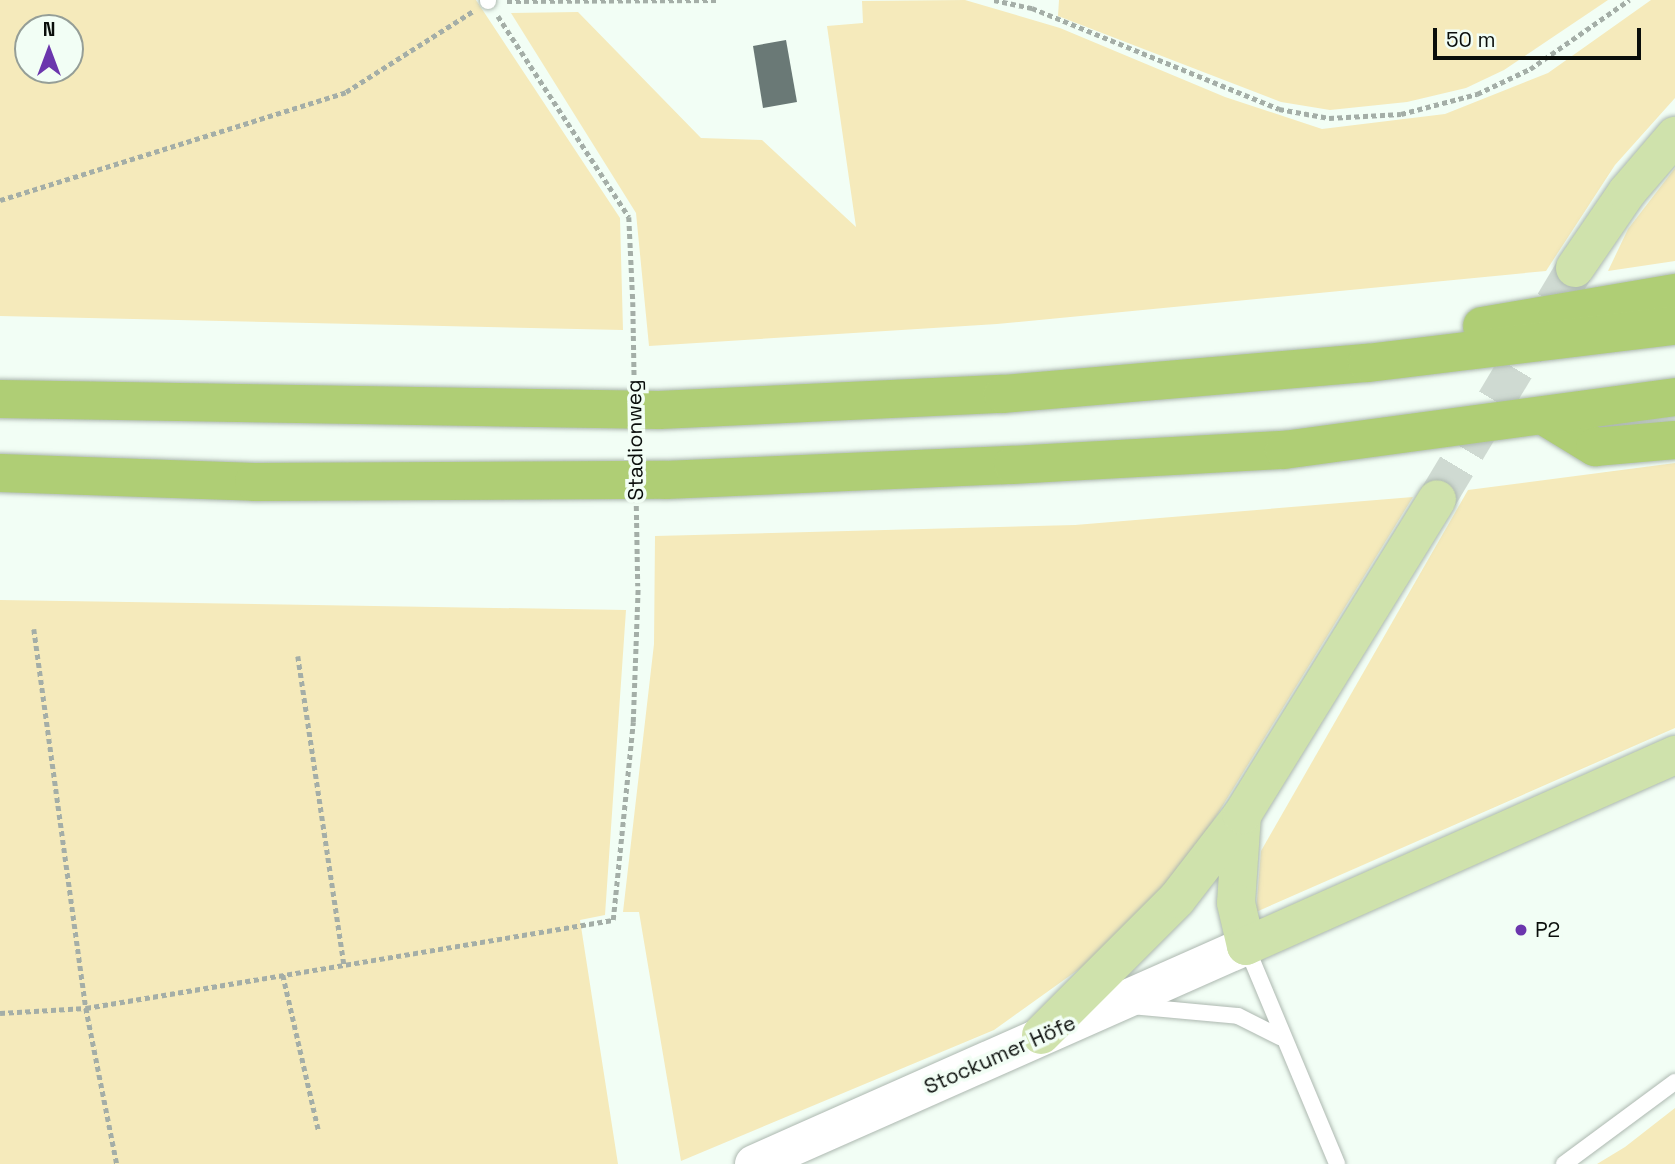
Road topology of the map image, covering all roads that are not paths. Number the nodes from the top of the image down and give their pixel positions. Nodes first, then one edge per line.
1 (1675, 136) edge
2 (1576, 268) tunnel mouth
3 (1675, 293) edge
4 (1675, 326) edge
5 (1367, 363) junction
6 (1675, 397) edge
7 (0, 399) edge
8 (1544, 416) junction
9 (1675, 440) edge
10 (0, 473) edge
11 (1437, 499) tunnel mouth
12 (1675, 755) edge
13 (1242, 815) junction
14 (1246, 946) junction
15 (1118, 1005) junction
16 (1041, 1035) junction
17 (1280, 1037) junction
18 (1675, 1082) edge
19 (754, 1164) edge
20 (1338, 1164) edge
21 (1564, 1164) edge

1 - 2 main road
3 - 5 highway
4 - 5 highway
5 - 7 highway
6 - 8 highway
8 - 9 highway
8 - 10 highway
11 - 13 main road
12 - 14 main road
13 - 14 main road
13 - 16 main road
14 - 15 street, Stockumer Höfe
14 - 17 lane
15 - 16 street, Stockumer Höfe
15 - 17 lane
16 - 19 street, Stockumer Höfe
17 - 20 lane
18 - 21 lane

